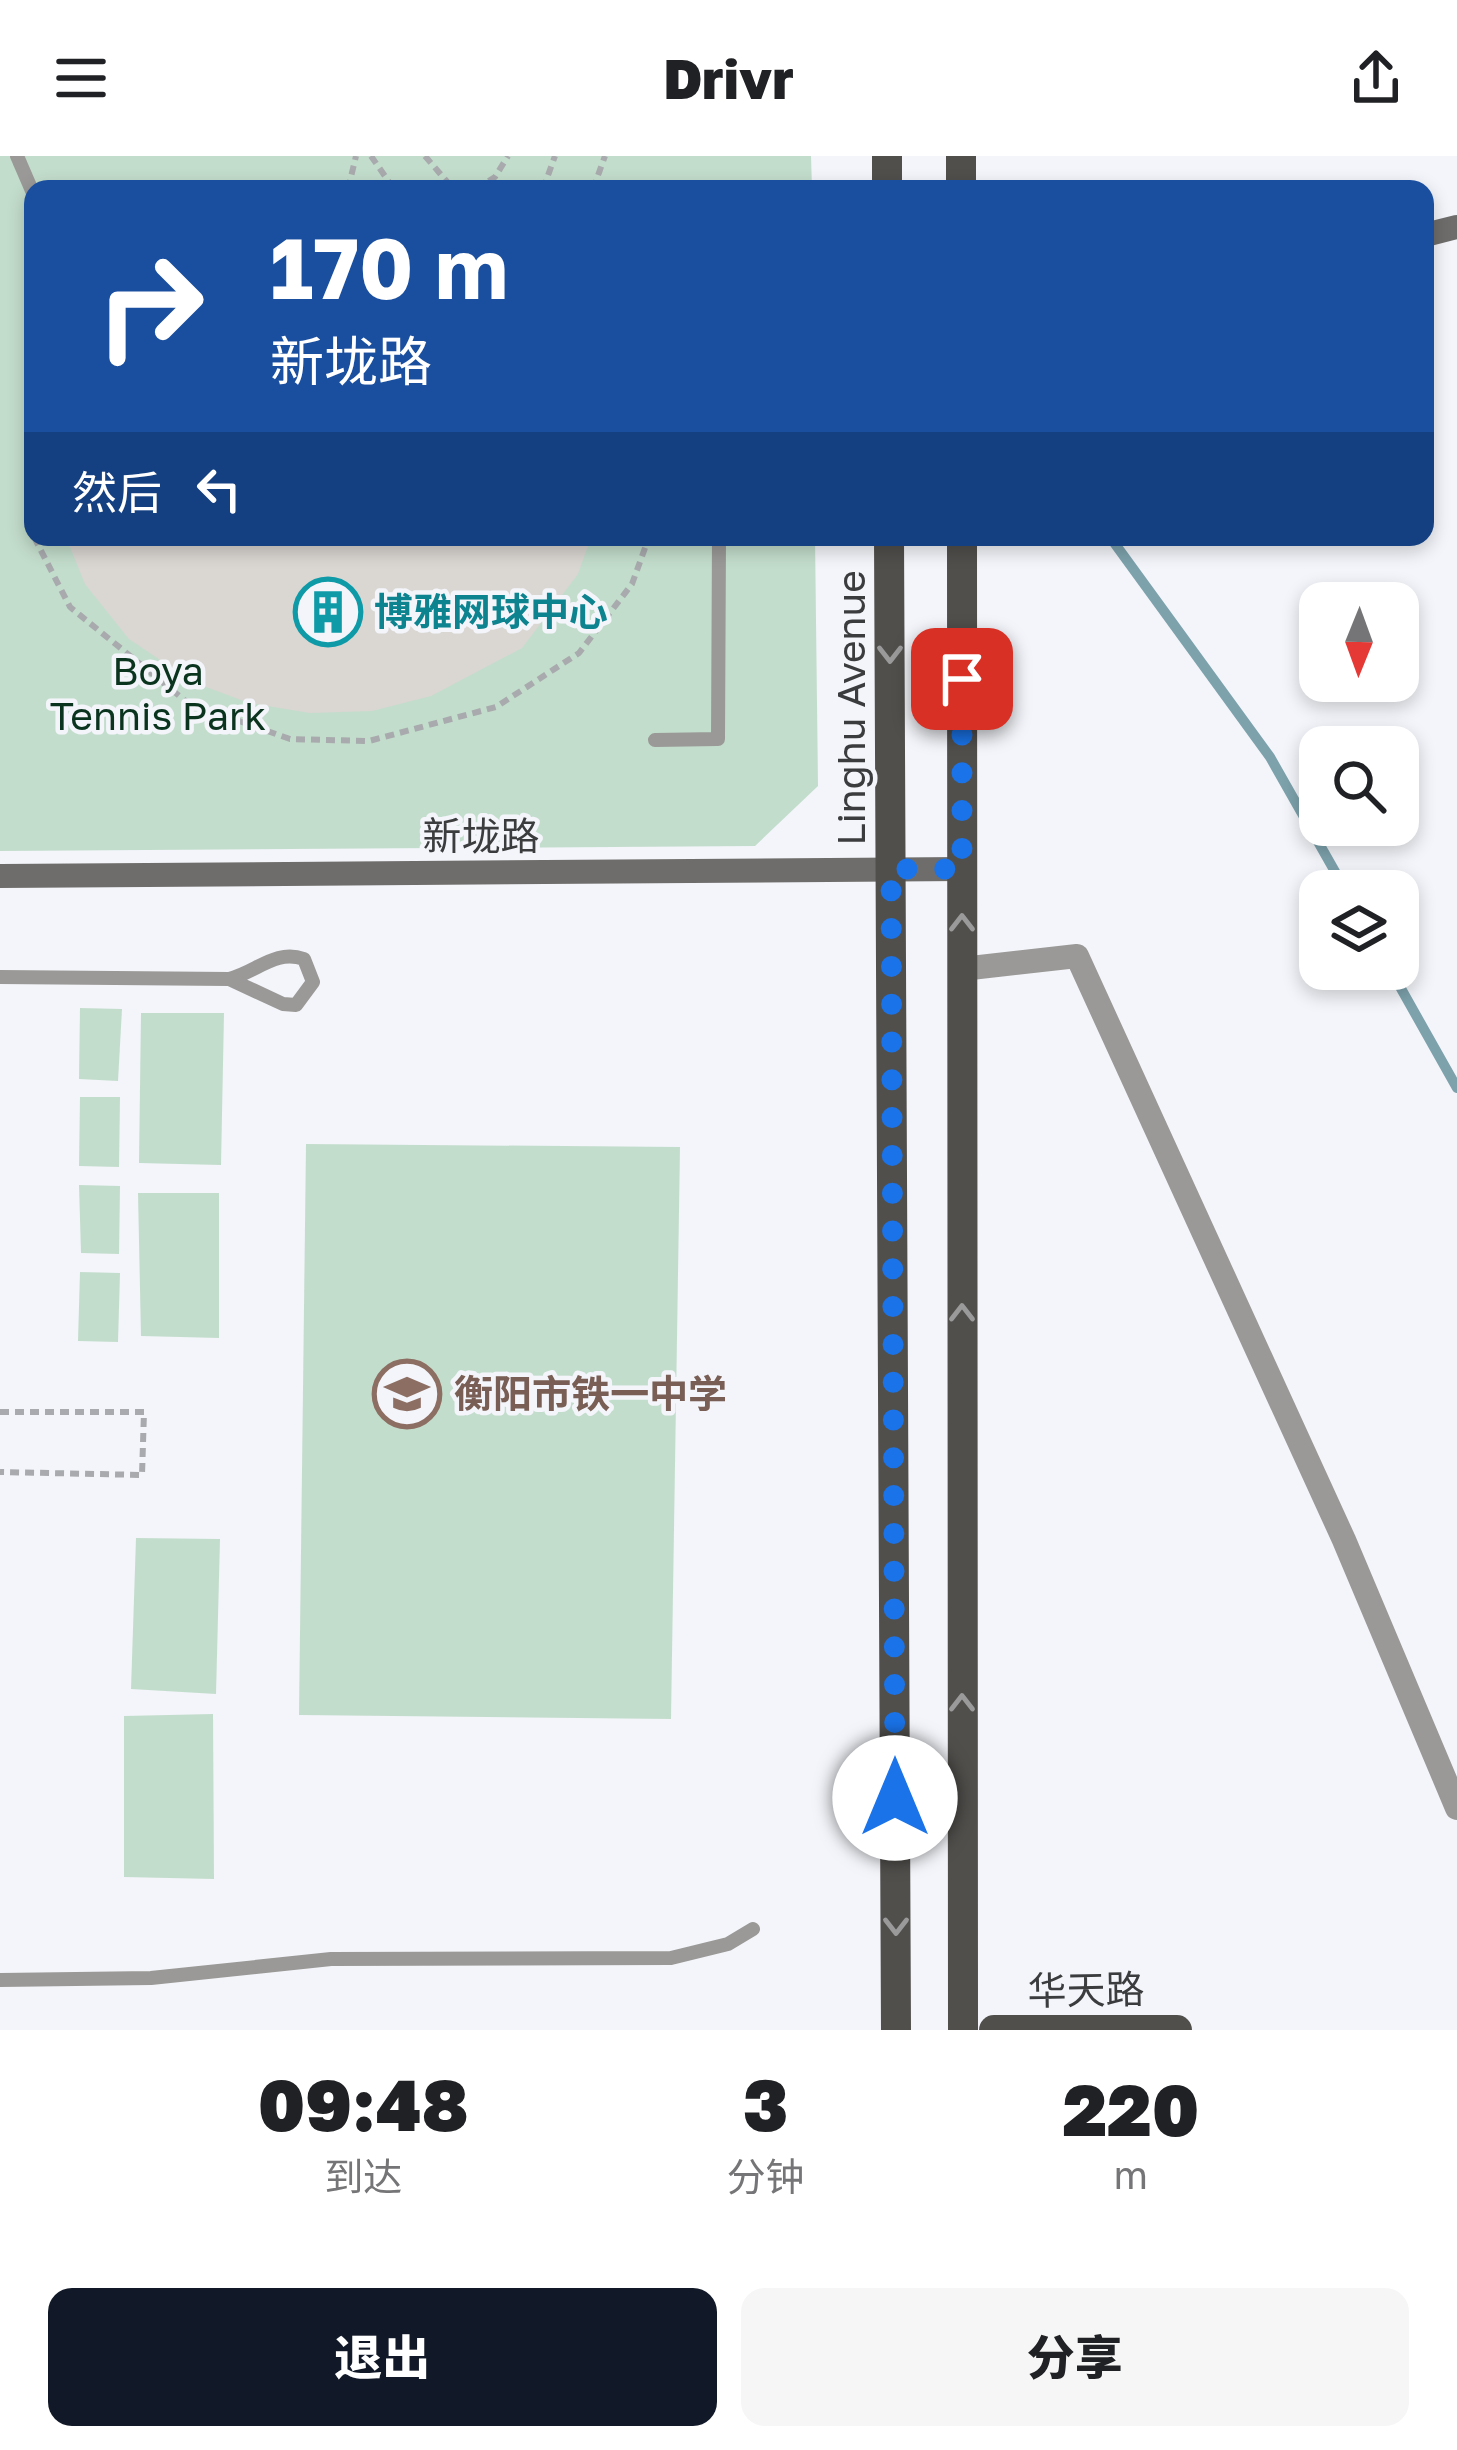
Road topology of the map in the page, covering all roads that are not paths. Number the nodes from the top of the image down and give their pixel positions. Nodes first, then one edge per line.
1 (718, 546) edge
2 (889, 546) edge
3 (962, 546) edge
4 (656, 740) dead end
5 (891, 869) junction
6 (962, 869) junction
7 (0, 876) edge
8 (962, 969) junction
9 (0, 977) edge
10 (230, 979) junction
11 (1457, 1808) edge
12 (752, 1929) dead end
13 (0, 1980) edge
14 (896, 2030) edge
15 (962, 2030) edge
16 (994, 2030) edge
17 (1177, 2030) edge

1 - 4 lane
2 -> 5 main road, Linghu Avenue
3 - 6 main road
5 - 6 main road, 新垅路
5 - 7 main road, 新垅路
5 -> 14 main road, Linghu Avenue
8 -> 6 main road
8 - 11 street
15 -> 8 main road
9 - 10 lane
10 - 10 lane
12 - 13 lane
16 - 17 main road, 华天路

